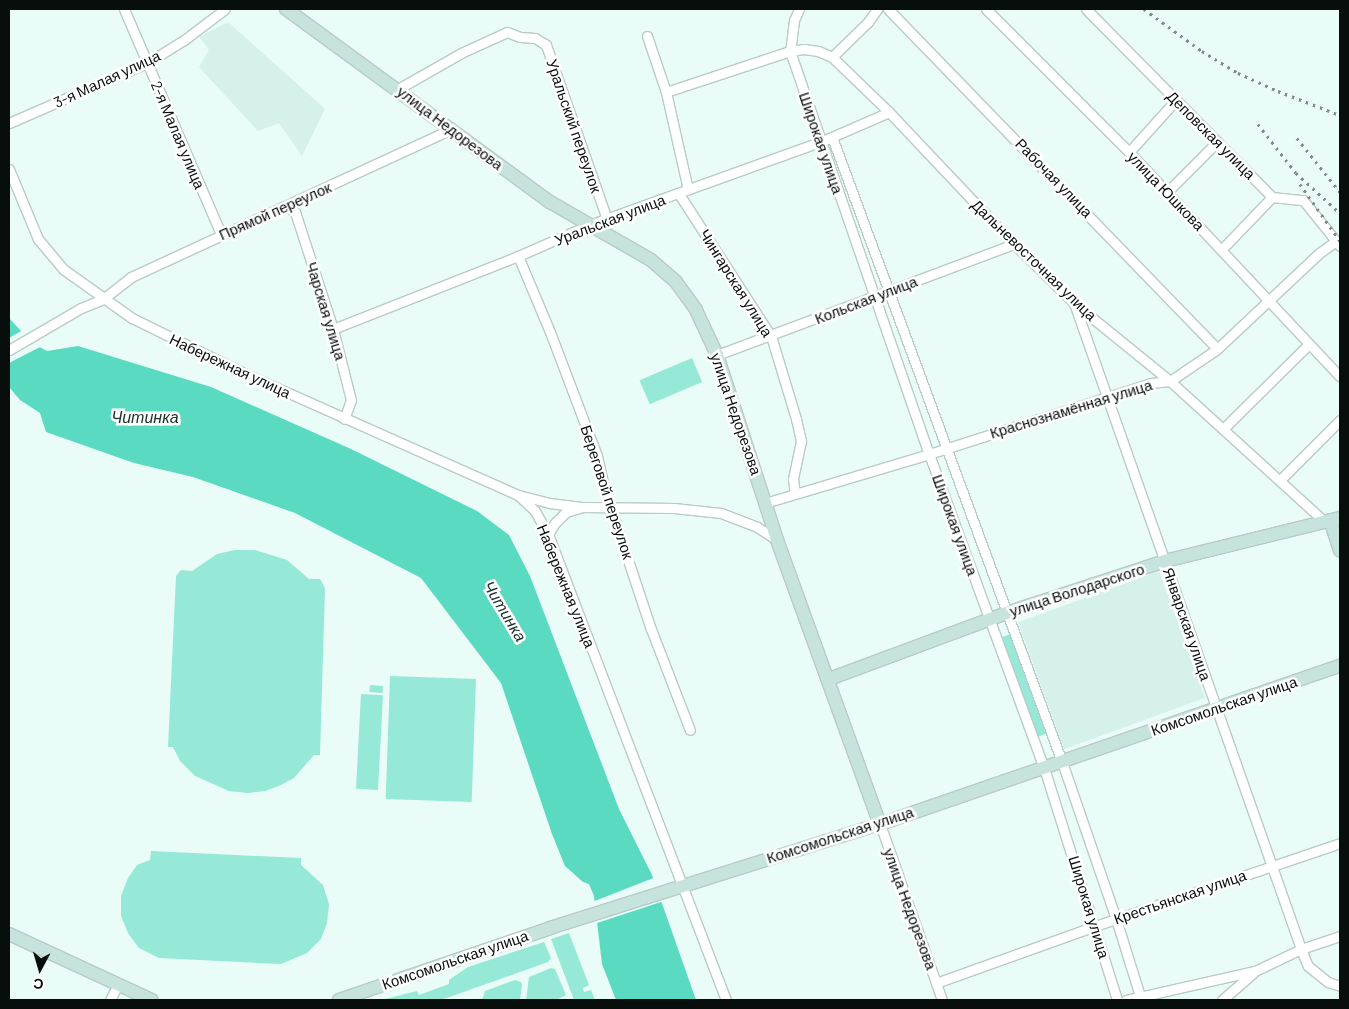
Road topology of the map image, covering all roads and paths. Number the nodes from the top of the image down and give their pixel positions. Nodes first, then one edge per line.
1 (124, 9) edge
2 (225, 9) edge
3 (286, 9) edge
4 (799, 9) edge
5 (877, 9) edge
6 (888, 9) edge
7 (986, 9) edge
8 (1086, 9) edge
9 (647, 36) dead end
10 (790, 51) junction
11 (832, 57) junction
12 (147, 63) junction
13 (398, 89) junction
14 (666, 92) junction
15 (1176, 100) junction
16 (889, 112) junction
17 (9, 123) edge
18 (452, 130) junction
19 (832, 137) junction
20 (820, 142) junction
21 (1218, 142) junction
22 (1129, 152) junction
23 (9, 169) edge
24 (688, 190) junction
25 (1167, 192) junction
26 (679, 194) junction
27 (1272, 197) junction
28 (288, 207) junction
29 (607, 219) junction
30 (589, 225) junction
31 (221, 234) junction
32 (1014, 244) junction
33 (1338, 244) edge
34 (1222, 250) junction
35 (518, 256) junction
36 (888, 292) junction
37 (875, 297) junction
38 (103, 299) junction
39 (1074, 302) junction
40 (1269, 302) junction
41 (333, 329) junction
42 (771, 336) junction
43 (1309, 344) junction
44 (1217, 349) junction
45 (9, 350) edge
46 (717, 355) junction
47 (1340, 377) edge
48 (1170, 381) junction
49 (1106, 397) junction
50 (344, 419) junction
51 (1340, 420) edge
52 (1223, 430) junction
53 (946, 449) junction
54 (929, 454) junction
55 (1280, 480) junction
56 (794, 493) junction
57 (518, 495) junction
58 (765, 503) junction
59 (584, 507) junction
60 (612, 507) junction
61 (1331, 520) edge
62 (548, 534) junction
63 (777, 540) junction
64 (1340, 550) edge
65 (1165, 561) junction
66 (1006, 613) junction
67 (990, 620) junction
68 (1340, 666) edge
69 (829, 679) junction
70 (1217, 708) junction
71 (690, 730) dead end
72 (1062, 762) junction
73 (1044, 768) junction
74 (880, 824) junction
75 (1340, 843) edge
76 (1270, 866) junction
77 (677, 888) junction
78 (1116, 919) junction
79 (1095, 926) junction
80 (9, 934) edge
81 (1340, 936) edge
82 (1301, 949) junction
83 (1255, 971) junction
84 (936, 983) junction
85 (118, 984) junction
86 (1340, 986) edge
87 (1140, 996) junction
88 (110, 1000) edge
89 (152, 1000) edge
90 (339, 1000) edge
91 (726, 1000) edge
92 (942, 1000) edge
93 (1117, 1000) edge
94 (1126, 1000) edge
95 (1222, 1000) edge

1 - 12 street, 2-я Малая улица
2 - 12 street, 3-я Малая улица
3 - 13 main road, улица Недорезова
4 - 10 street
5 - 11 street
6 - 44 street, Рабочая улица
7 - 22 street, улица Юшкова
8 - 15 street, Деповская улица
9 - 14 street
10 - 11 street, Дальневосточная улица
10 - 14 street, Дальневосточная улица
10 - 20 street, Широкая улица
11 - 16 street, Дальневосточная улица
12 - 17 street, 3-я Малая улица
12 - 31 street, 2-я Малая улица
13 - 18 main road, улица Недорезова
13 - 29 street, Уральский переулок
14 - 24 street
15 - 21 street, Деповская улица
15 - 22 street
16 - 19 street, Уральская улица
16 - 32 street, Дальневосточная улица
18 - 28 street, Прямой переулок
18 - 30 main road, улица Недорезова
19 - 20 street, Уральская улица
19 - 36 street, Широкая улица
20 - 24 street, Уральская улица
20 - 37 street, Широкая улица
21 - 25 street
21 - 27 street, Деповская улица
22 - 25 street, улица Юшкова
23 - 38 street, Набережная улица
24 - 26 street, Уральская улица
25 - 34 street, улица Юшкова
26 - 29 street, Уральская улица
26 - 42 street, Чингарская улица
27 - 33 street
27 - 34 street
28 - 31 street, Прямой переулок
28 - 41 street, Чарская улица
29 - 30 street, Уральская улица
30 - 35 street, Уральская улица
30 - 46 main road, улица Недорезова
31 - 38 street, Прямой переулок
32 - 36 street, Кольская улица
32 - 39 street, Дальневосточная улица
33 - 40 street, Краснознамённая улица
34 - 40 street, улица Юшкова
35 - 41 street, Уральская улица
35 - 60 street, Береговой переулок
36 - 37 street, Кольская улица
36 - 53 street, Широкая улица
37 - 42 street, Кольская улица
37 - 54 street, Широкая улица
38 - 45 street, Прямой переулок
38 - 50 street, Набережная улица
39 - 48 street, Дальневосточная улица
39 - 49 street, Январская улица
40 - 43 street, улица Юшкова
40 - 44 street, Краснознамённая улица
41 - 50 street, Чарская улица
42 - 46 street, Кольская улица
42 - 56 street, Чингарская улица
43 - 47 street, улица Юшкова
43 - 52 street
44 - 48 street, Краснознамённая улица
46 - 58 main road, улица Недорезова
48 - 49 street, Краснознамённая улица
48 - 52 street, Дальневосточная улица
49 - 53 street, Краснознамённая улица
49 - 65 street, Январская улица
50 - 57 street, Набережная улица
51 - 55 street
52 - 55 street, Дальневосточная улица
53 - 54 street, Краснознамённая улица
53 - 66 street, Широкая улица
54 - 56 street, Краснознамённая улица
54 - 67 street, Широкая улица
55 - 61 street, Дальневосточная улица
56 - 58 street, Краснознамённая улица
57 - 59 street
57 - 62 street, Набережная улица
58 - 63 main road, улица Недорезова
59 - 60 street
59 - 62 street
60 - 63 street
60 - 71 street, Береговой переулок
61 - 64 main road
61 - 65 main road, улица Володарского
62 - 77 street, Набережная улица
63 - 69 main road, улица Недорезова
65 - 66 main road, улица Володарского
65 - 70 street, Январская улица
66 - 67 main road, улица Володарского
66 - 72 street, Широкая улица
67 - 69 main road, улица Володарского
67 - 73 street, Широкая улица
68 - 70 main road, Комсомольская улица
69 - 74 main road, улица Недорезова
70 - 72 main road, Комсомольская улица
70 - 76 street, Январская улица
72 - 73 main road, Комсомольская улица
72 - 78 street, Широкая улица
73 - 74 main road, Комсомольская улица
73 - 79 street, Широкая улица
74 - 77 main road, Комсомольская улица
74 - 84 street, улица Недорезова
75 - 76 street, Крестьянская улица
76 - 78 street, Крестьянская улица
76 - 82 street, Январская улица
77 - 90 main road, Комсомольская улица
77 - 91 street, Набережная улица
78 - 79 street, Крестьянская улица
78 - 87 street, Широкая улица
79 - 84 street, Крестьянская улица
79 - 93 street, Широкая улица
80 - 85 main road
81 - 82 street
82 - 83 street
82 - 86 street, Январская улица
83 - 87 street
83 - 95 street
84 - 92 street, улица Недорезова
85 - 88 street
85 - 89 main road
87 - 94 street

